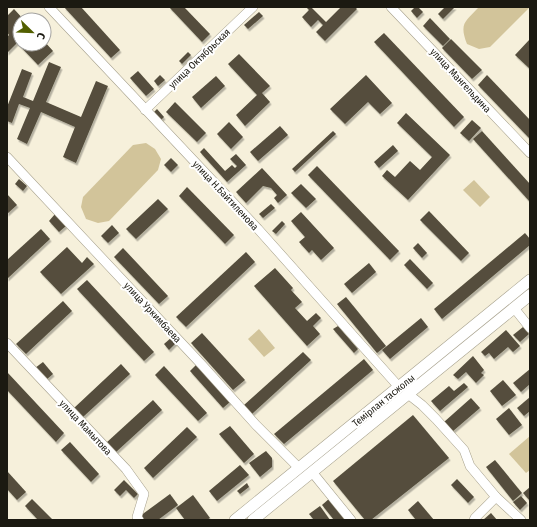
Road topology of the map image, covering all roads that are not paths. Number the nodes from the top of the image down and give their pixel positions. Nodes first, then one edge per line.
1 (49, 7) edge
2 (253, 7) edge
3 (391, 7) edge
4 (145, 110) junction
5 (530, 153) edge
6 (7, 157) edge
7 (530, 280) edge
8 (530, 295) edge
9 (514, 308) junction
10 (530, 328) edge
11 (7, 343) edge
12 (399, 387) junction
13 (408, 394) junction
14 (299, 468) junction
15 (312, 472) junction
16 (496, 498) junction
17 (139, 520) edge
18 (235, 520) edge
19 (253, 520) edge
20 (351, 520) edge
21 (474, 520) edge
22 (521, 520) edge

1 - 4 street, улица Н.Байтиленова
2 - 4 street, улица Октябрьская
3 - 5 street, улица Мангельдина
4 - 12 street, улица Н.Байтиленова
6 - 14 street, улица Уркимбаева
7 - 12 main road, Темірлан тасжолы
8 - 9 main road, Темірлан тасжолы
9 - 10 street
9 - 13 main road, Темірлан тасжолы
11 - 17 street, улица Мамытова
12 - 14 main road, Темірлан тасжолы
13 - 15 main road, Темірлан тасжолы
13 - 16 street
14 - 18 main road, Темірлан тасжолы
15 - 19 main road, Темірлан тасжолы
15 - 20 street
16 - 21 street
16 - 22 street

